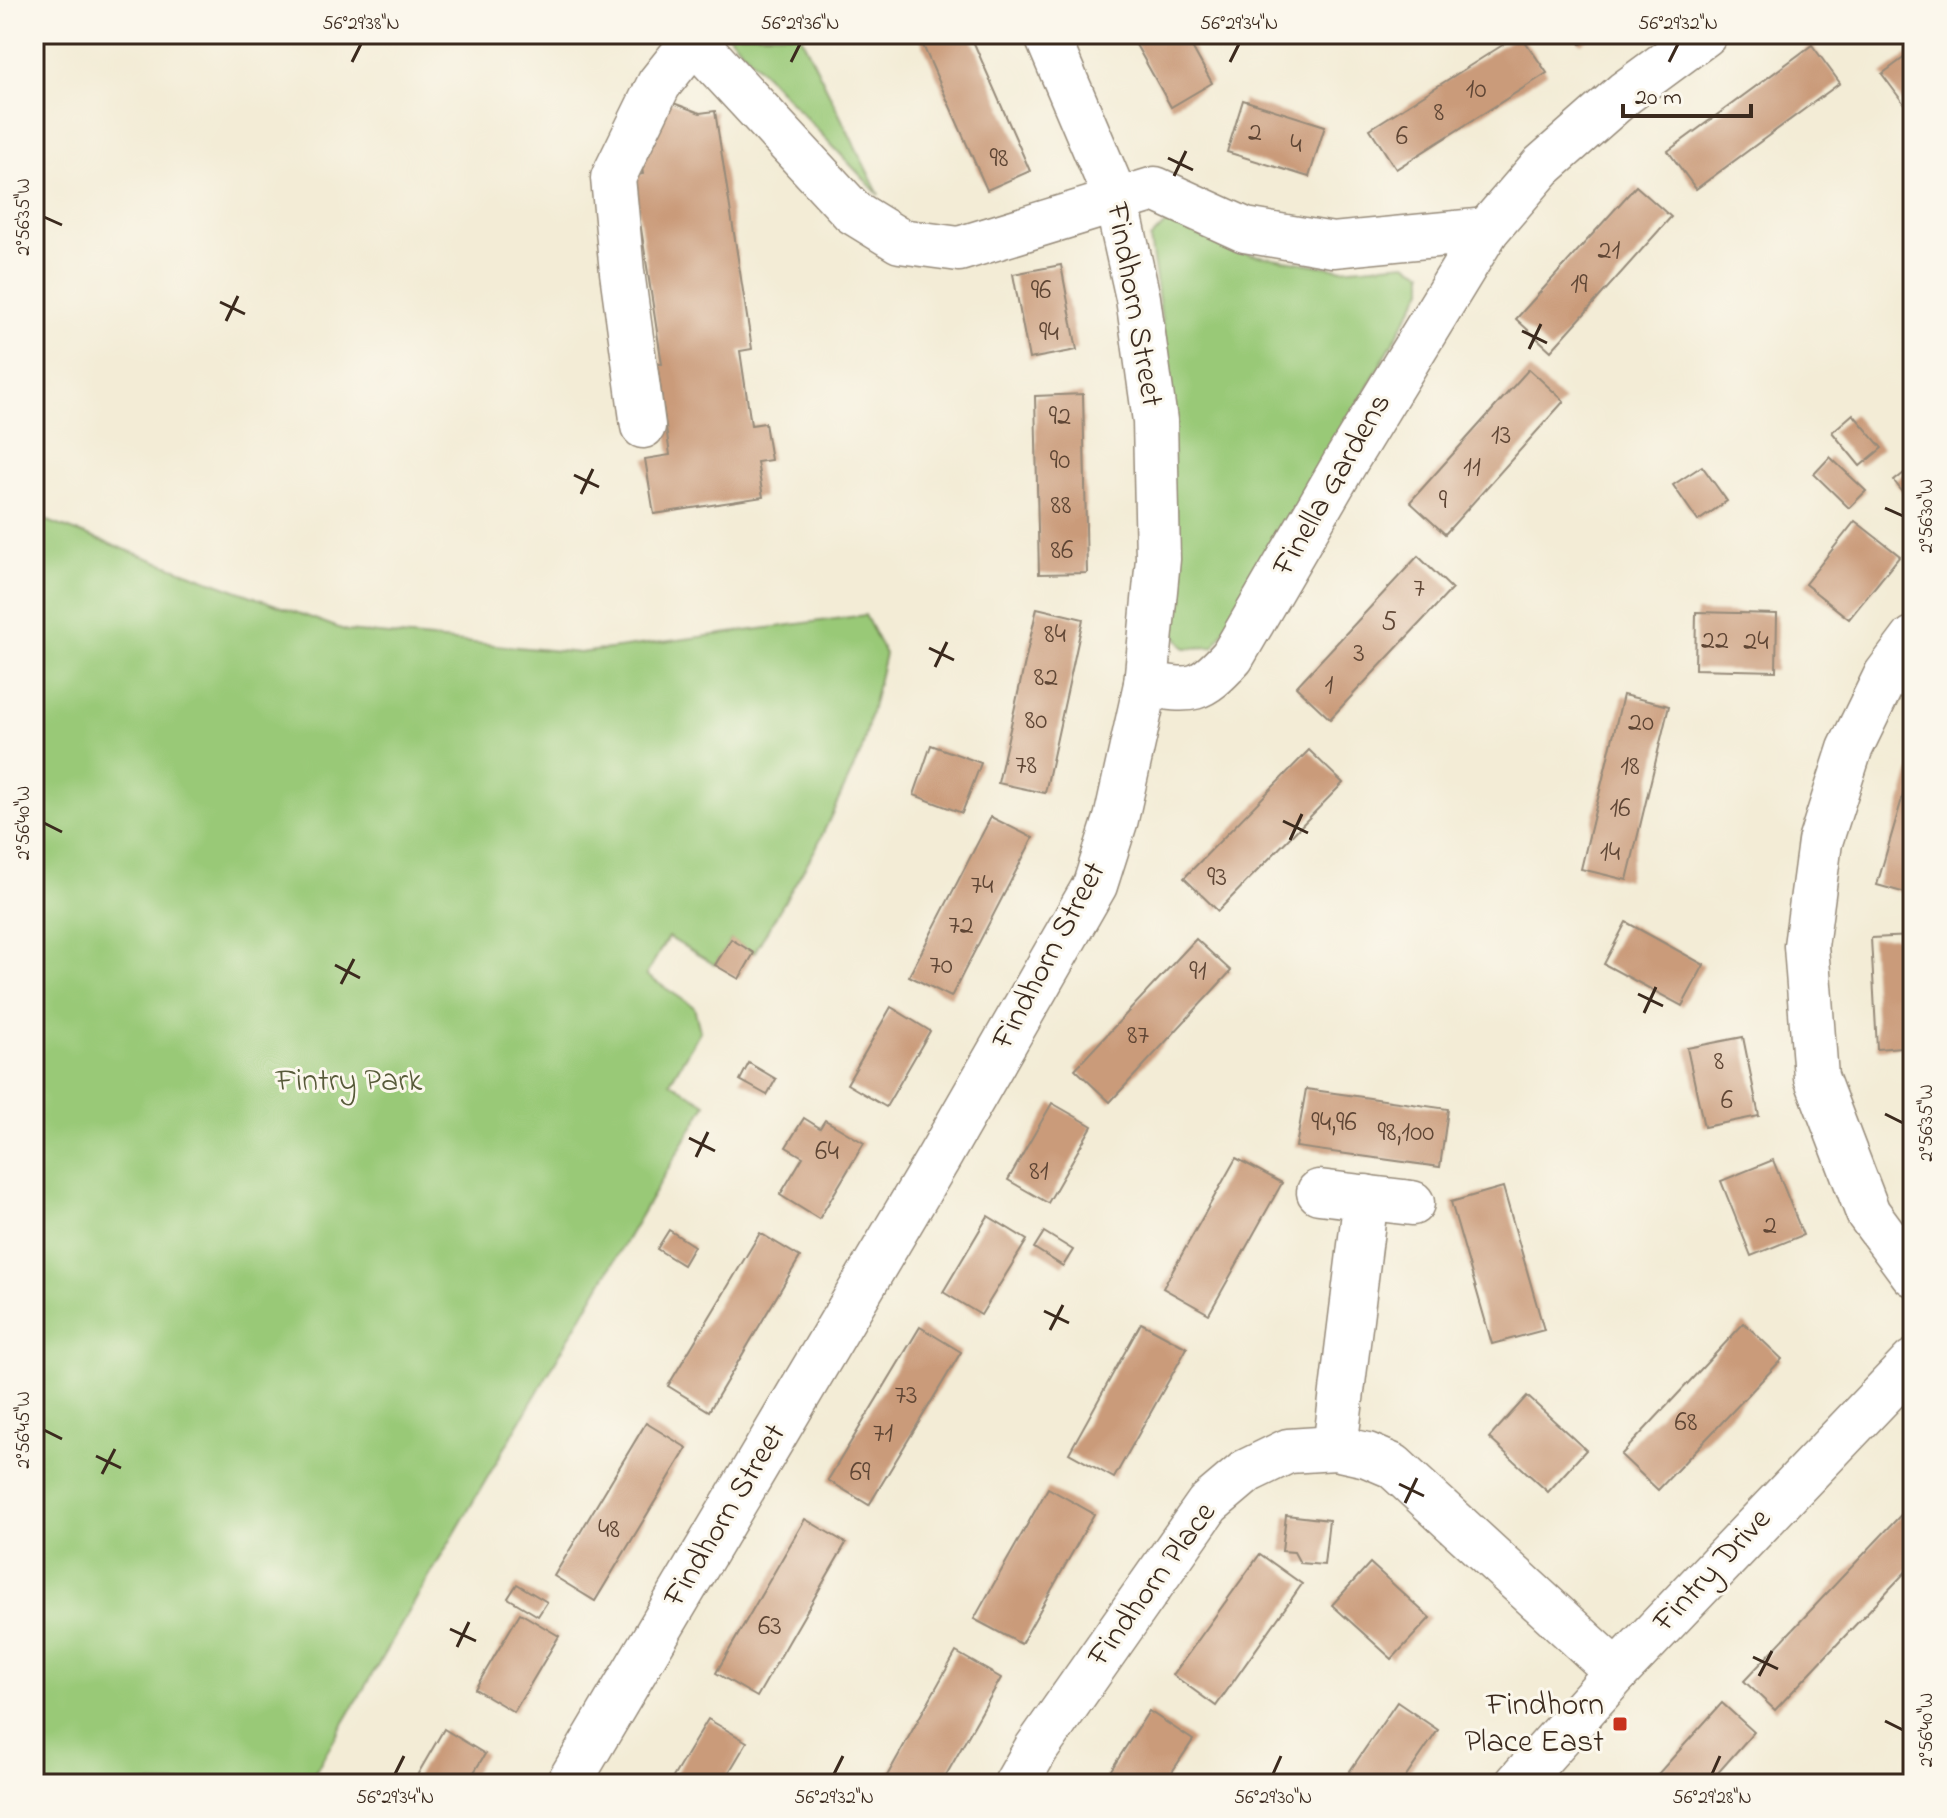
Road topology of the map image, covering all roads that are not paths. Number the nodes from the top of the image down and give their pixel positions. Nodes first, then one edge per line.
1 (1046, 34) edge
2 (1705, 34) edge
3 (691, 37) edge
4 (1116, 199) junction
5 (1487, 230) junction
6 (643, 426) dead end
7 (1913, 639) edge
8 (1146, 684) junction
9 (1319, 1192) dead end
10 (1366, 1197) junction
11 (1412, 1203) dead end
12 (1913, 1274) edge
13 (1913, 1362) edge
14 (1335, 1448) junction
15 (1617, 1672) junction
16 (568, 1784) edge
17 (1016, 1784) edge
18 (1517, 1784) edge

1 - 4 street, Findhorn Street
2 - 5 street, Finella Gardens
3 - 4 street
3 - 6 street
4 - 5 street
4 - 8 street, Findhorn Street
5 - 8 street, Finella Gardens
7 - 12 street
8 - 16 street, Findhorn Street
9 - 10 street
10 - 11 street
10 - 14 street
13 - 15 street, Fintry Drive
14 - 15 street, Findhorn Place
14 - 17 street, Findhorn Place
15 - 18 street, Fintry Drive

